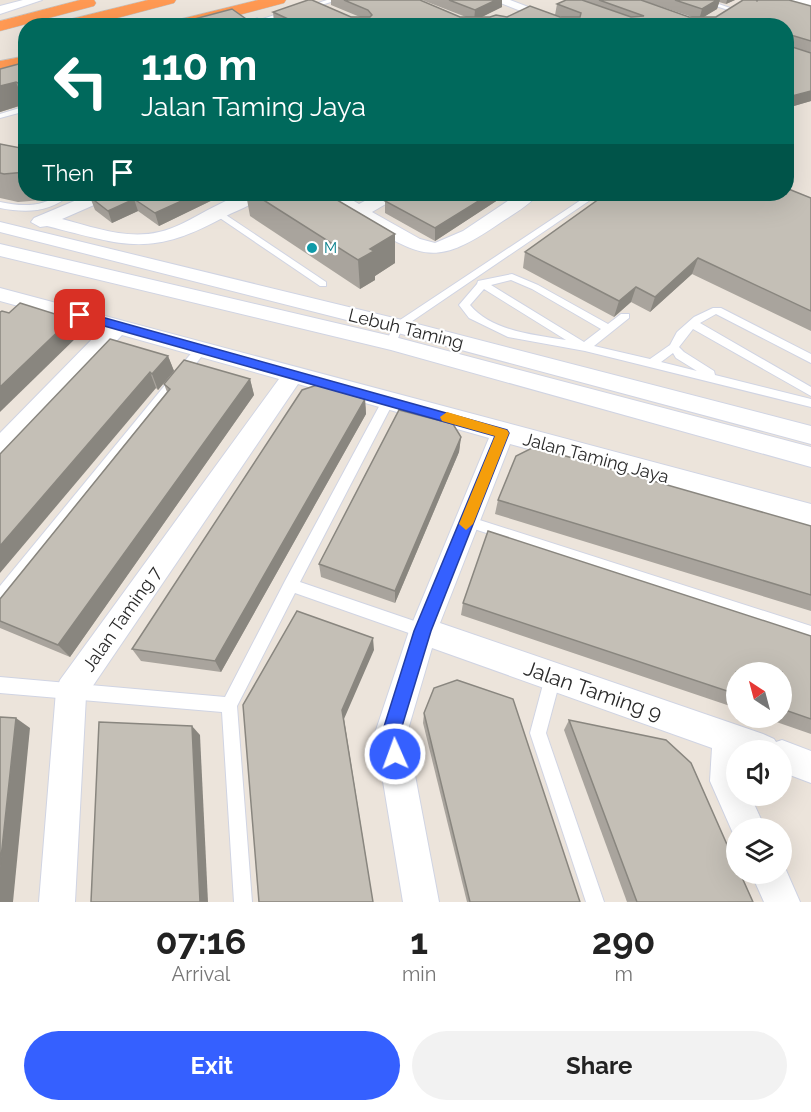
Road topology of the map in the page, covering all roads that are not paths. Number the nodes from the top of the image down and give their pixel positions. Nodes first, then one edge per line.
1 (36, 0) edge
2 (98, 0) edge
3 (229, 0) edge
4 (245, 0) edge
5 (265, 0) edge
6 (278, 0) edge
7 (621, 0) edge
8 (637, 0) edge
9 (701, 0) edge
10 (787, 2) edge
11 (168, 4) edge
12 (811, 4) edge
13 (316, 5) joint
14 (517, 5) edge
15 (335, 7) edge
16 (734, 7) joint
17 (0, 10) edge
18 (811, 12) edge
19 (498, 16) edge
20 (30, 18) edge
21 (102, 18) edge
22 (122, 18) edge
23 (199, 18) edge
24 (207, 18) edge
25 (278, 18) edge
26 (551, 18) edge
27 (680, 18) edge
28 (685, 18) edge
29 (715, 18) edge
30 (18, 21) edge
31 (0, 26) edge
32 (18, 37) edge
33 (0, 41) edge
34 (18, 45) edge
35 (0, 50) edge
36 (18, 63) edge
37 (0, 67) edge
38 (18, 110) edge
39 (0, 116) edge
40 (58, 201) edge
41 (88, 201) edge
42 (240, 201) edge
43 (344, 201) edge
44 (377, 201) edge
45 (518, 201) edge
46 (585, 201) edge
47 (0, 205) edge
48 (360, 210) junction
49 (217, 212) junction
50 (46, 219) junction
51 (10, 229) edge
52 (0, 244) edge
53 (0, 250) edge
54 (471, 277) junction
55 (323, 284) dead end
56 (483, 284) junction
57 (0, 294) edge
58 (625, 316) dead end
59 (693, 324) junction
60 (118, 326) junction
61 (608, 329) junction
62 (395, 334) junction
63 (585, 347) junction
64 (674, 347) junction
65 (202, 348) junction
66 (811, 359) edge
67 (652, 363) junction
68 (294, 374) junction
69 (718, 380) junction
70 (811, 392) edge
71 (388, 400) junction
72 (811, 403) edge
73 (503, 433) junction
74 (811, 435) edge
75 (0, 448) edge
76 (811, 457) edge
77 (811, 515) edge
78 (467, 521) junction
79 (290, 585) junction
80 (0, 597) edge
81 (423, 631) junction
82 (811, 633) edge
83 (554, 677) junction
84 (0, 685) edge
85 (71, 691) junction
86 (229, 705) junction
87 (729, 738) junction
88 (735, 740) edge
89 (792, 760) edge
90 (811, 767) edge
91 (743, 818) edge
92 (774, 884) edge
93 (57, 902) edge
94 (243, 902) edge
95 (421, 902) edge
96 (595, 902) edge
97 (782, 902) edge

1 - 17 street
2 - 20 highway
3 - 23 highway
4 - 5 highway
6 - 24 highway
7 - 27 street
8 - 28 street
9 - 16 lane
10 - 12 street
10 - 18 street
11 - 21 highway
11 - 22 highway
13 - 15 street
13 - 25 lane
14 - 19 street
14 - 26 street
16 - 29 street
30 - 31 highway
32 - 33 highway
34 - 35 highway
36 - 37 highway
38 - 39 lane
40 - 47 lane
41 - 50 street
42 - 49 street
43 - 48 street
44 - 48 street
45 - 48 street
46 - 54 lane
49 - 50 street
49 - 55 lane
50 - 51 street
51 - 52 street
51 - 62 street, Lebuh Taming
53 - 62 street, Lebuh Taming
54 - 56 lane
54 - 62 lane
56 - 61 lane
56 - 63 lane
56 - 63 lane
57 - 60 street, Jalan Taming Jaya
58 - 61 lane
59 - 64 lane
59 - 66 lane
59 - 70 lane
60 - 65 street, Jalan Taming Jaya
60 - 75 street
61 - 63 lane
62 - 74 street, Lebuh Taming
62 - 76 street, Lebuh Taming
63 - 67 lane
64 - 67 lane
64 - 69 lane
65 - 68 street, Jalan Taming Jaya
65 - 80 lane
67 - 69 lane
68 - 71 street, Jalan Taming Jaya
68 - 85 street, Jalan Taming 7
69 - 72 lane
71 - 73 street, Jalan Taming Jaya
71 - 79 lane
73 - 77 street, Jalan Taming Jaya
73 - 78 street
78 - 81 street
78 - 82 lane
79 - 81 lane
79 - 86 lane
81 - 83 street, Jalan Taming 9
81 - 95 street
83 - 87 street, Jalan Taming 9
83 - 96 lane
84 - 85 lane
85 - 86 lane
85 - 93 street, Jalan Taming 7
86 - 94 lane
87 - 88 street, Jalan Taming 9
87 - 91 street
89 - 90 street
92 - 97 street

